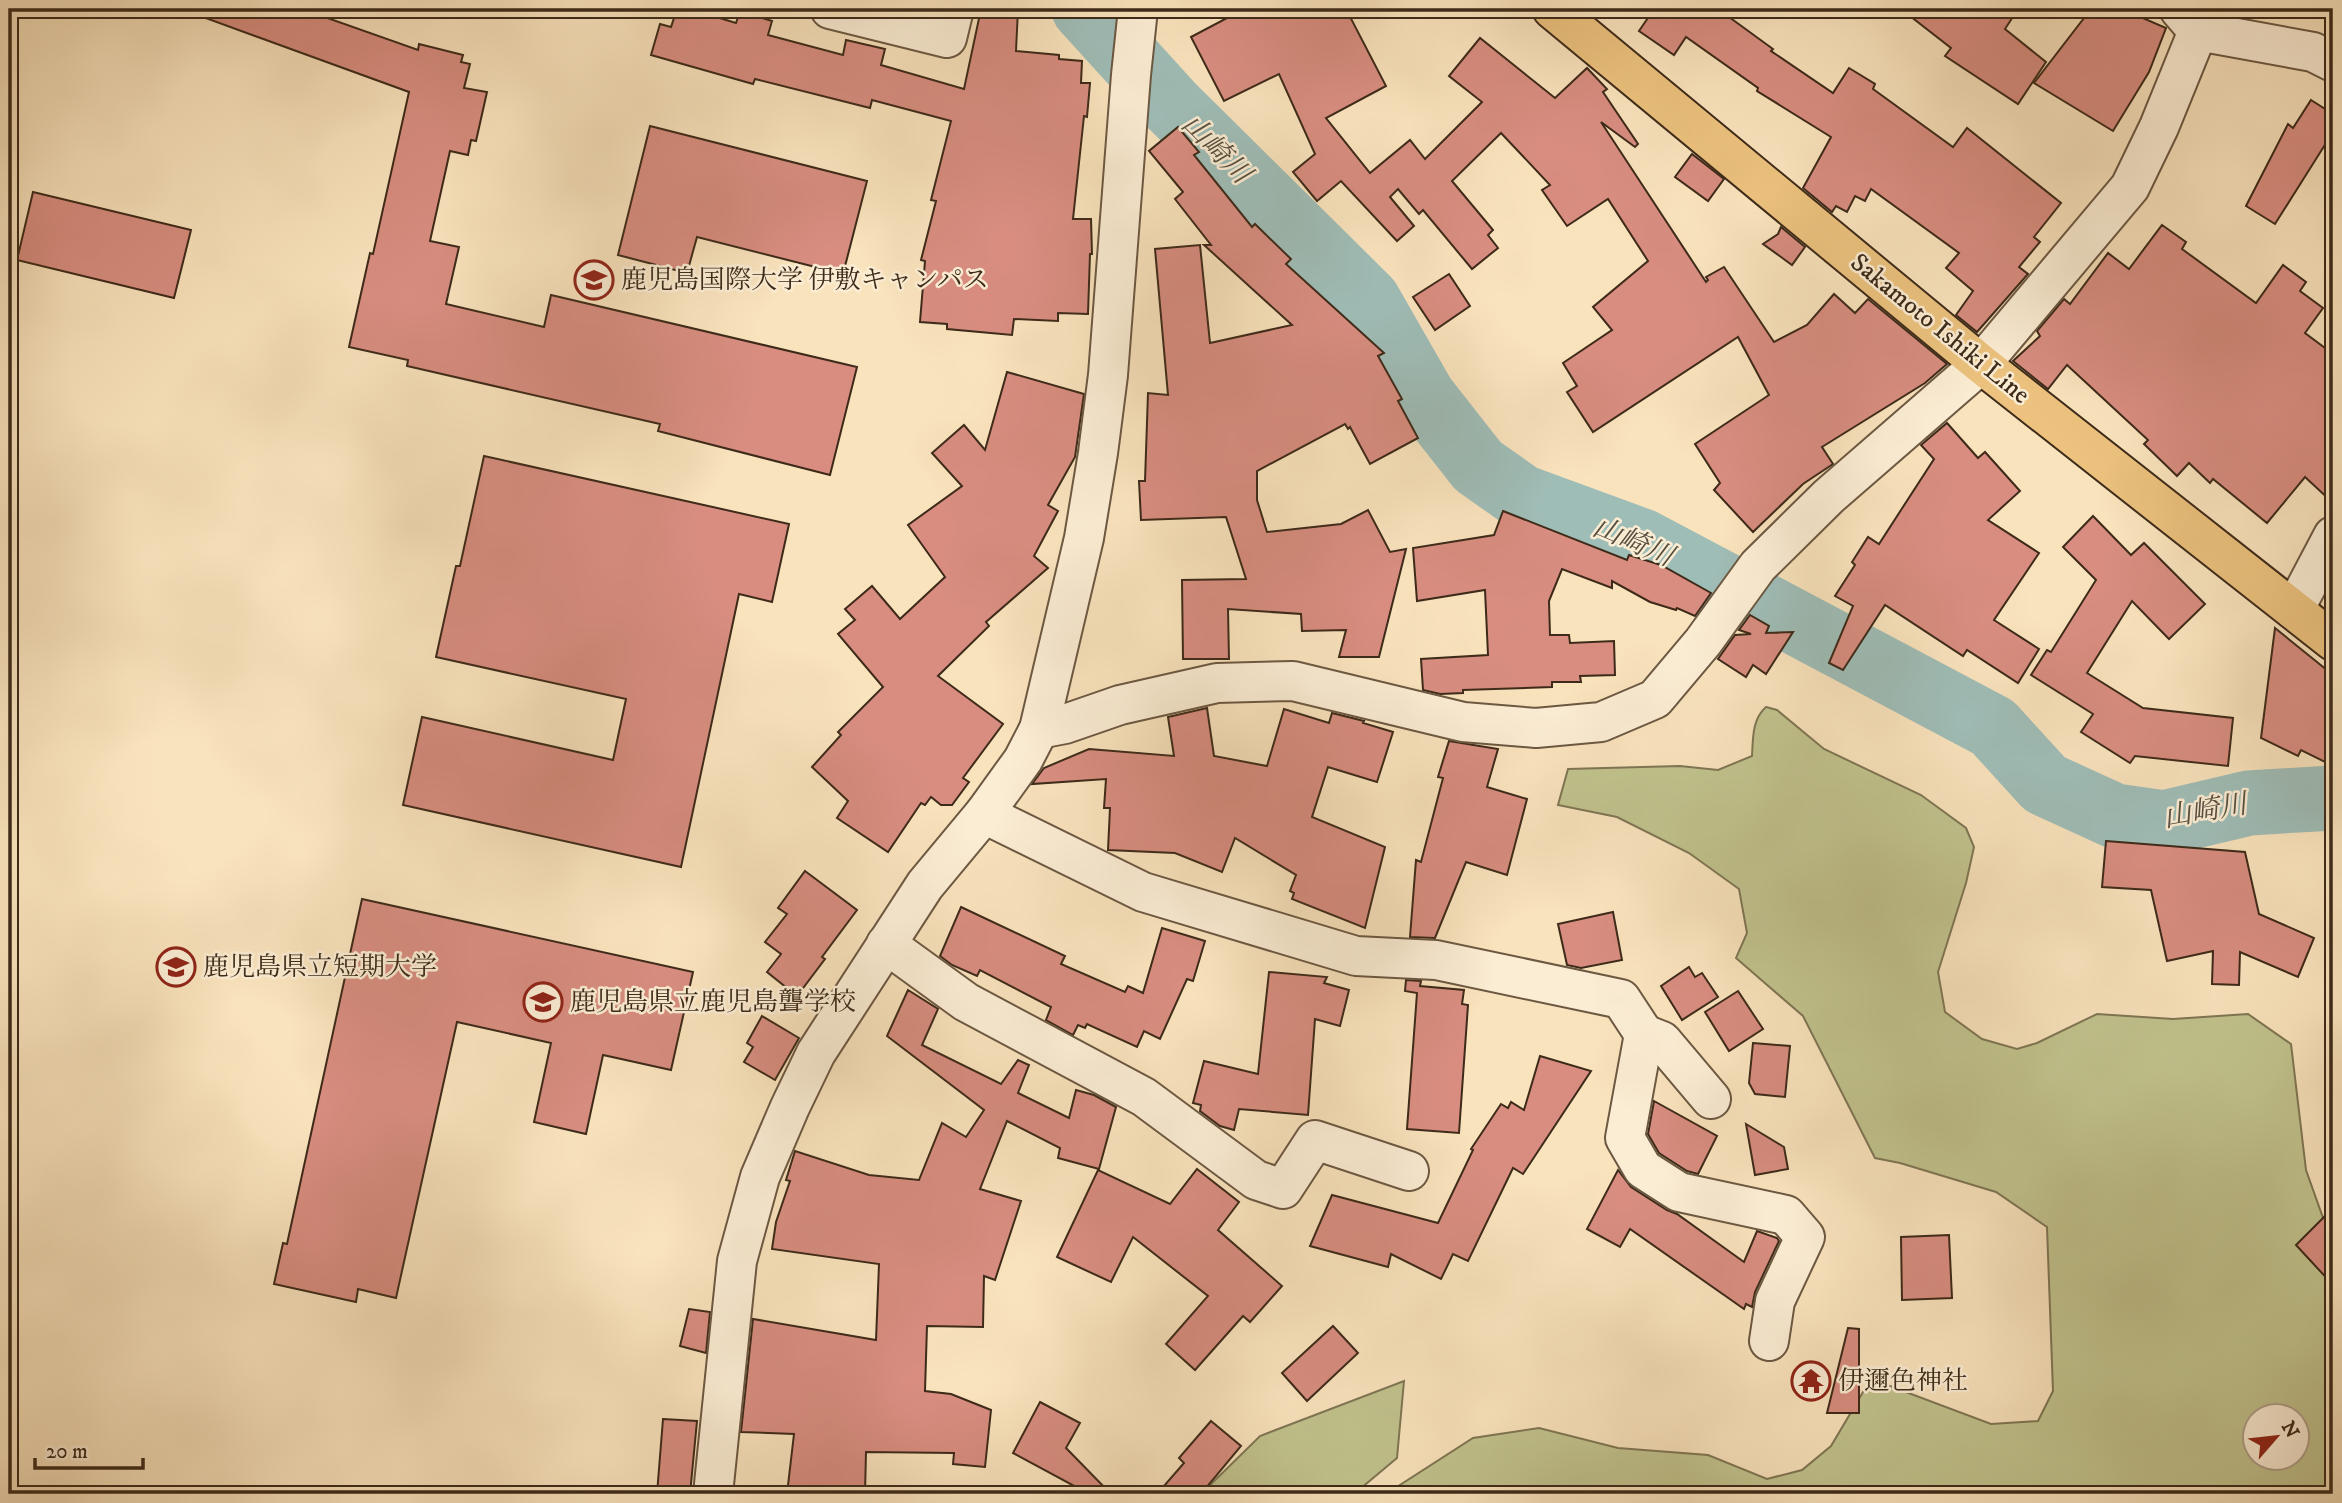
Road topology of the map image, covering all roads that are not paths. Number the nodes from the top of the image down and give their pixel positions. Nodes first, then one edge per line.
1 (830, 9) edge
2 (954, 9) edge
3 (1138, 9) edge
4 (1552, 9) edge
5 (2188, 20) edge
6 (2333, 62) edge
7 (1980, 364) junction
8 (2333, 536) edge
9 (2294, 610) junction
10 (2333, 641) edge
11 (1039, 729) junction
12 (984, 814) junction
13 (886, 944) junction
14 (1644, 1034) junction
15 (1711, 1099) dead end
16 (1409, 1171) dead end
17 (1769, 1341) dead end
18 (713, 1494) edge

1 - 2 street
3 - 11 street
4 - 7 main road, Sakamoto Ishiki Line
5 - 6 street
5 - 7 street
7 - 9 main road, Sakamoto Ishiki Line
7 - 11 street
8 - 9 street
9 - 10 main road, Sakamoto Ishiki Line
11 - 12 street
12 - 13 street
12 - 14 street
13 - 16 street
13 - 18 street
14 - 15 street
14 - 17 street

